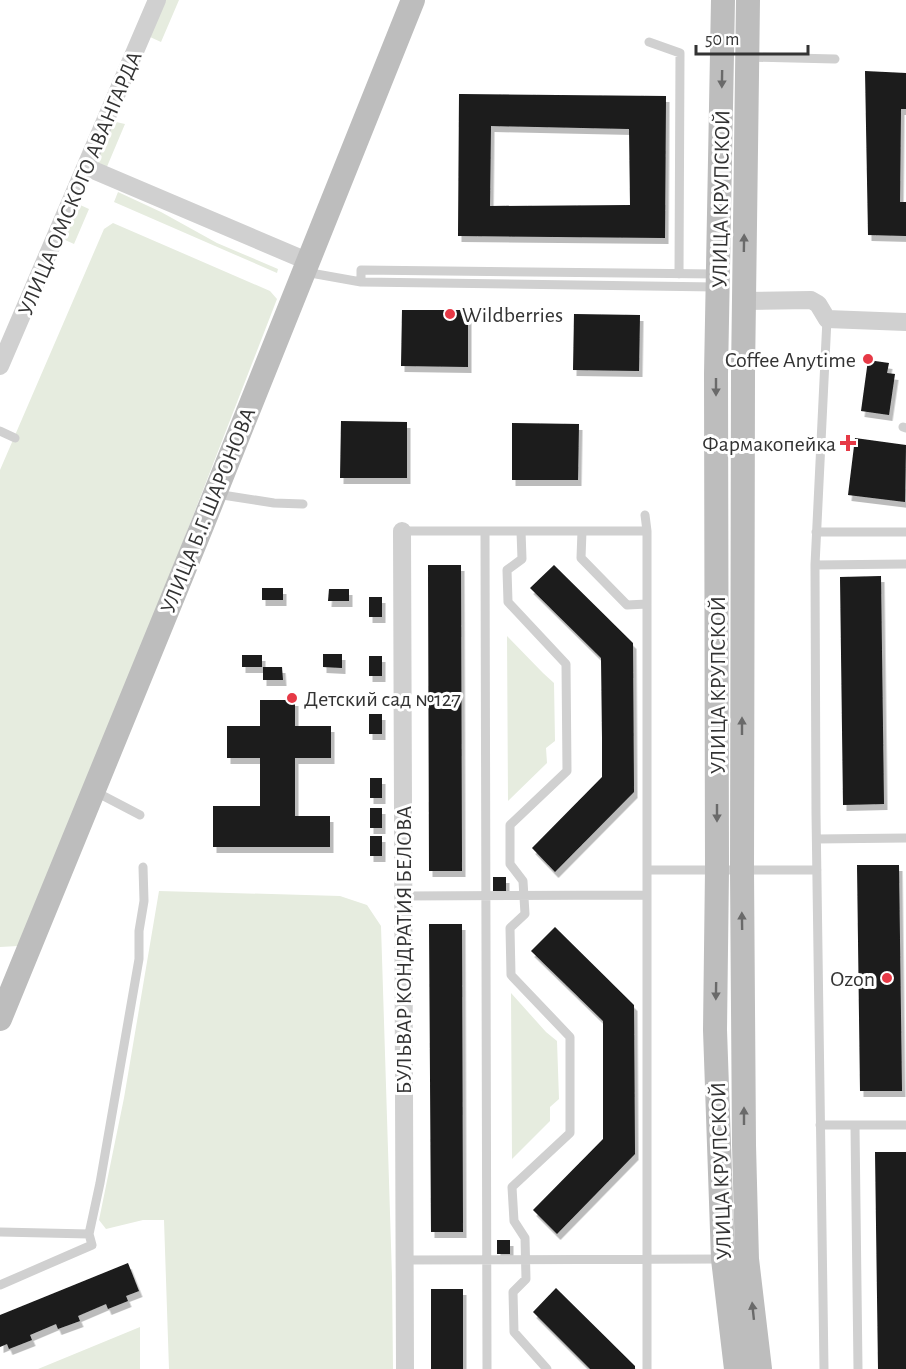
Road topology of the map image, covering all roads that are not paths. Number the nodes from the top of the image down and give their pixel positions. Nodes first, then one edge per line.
1 (157, 0) edge
2 (413, 0) edge
3 (723, 0) edge
4 (748, 0) edge
5 (649, 42) dead end
6 (747, 57) junction
7 (835, 59) dead end
8 (86, 167) junction
9 (305, 266) junction
10 (679, 274) junction
11 (718, 281) junction
12 (361, 282) junction
13 (743, 301) junction
14 (827, 319) junction
15 (906, 322) edge
16 (0, 366) edge
17 (0, 431) edge
18 (15, 438) dead end
19 (214, 494) junction
20 (303, 504) dead end
21 (645, 515) dead end
22 (402, 531) joint
23 (485, 531) junction
24 (522, 531) junction
25 (582, 531) junction
26 (647, 531) junction
27 (816, 532) junction
28 (906, 532) edge
29 (906, 564) edge
30 (815, 565) junction
31 (647, 604) junction
32 (93, 790) junction
33 (140, 815) dead end
34 (816, 838) junction
35 (906, 838) edge
36 (143, 867) dead end
37 (647, 870) junction
38 (717, 870) junction
39 (742, 870) junction
40 (817, 870) junction
41 (524, 895) junction
42 (647, 895) junction
43 (403, 896) junction
44 (486, 896) junction
45 (0, 1019) edge
46 (820, 1125) junction
47 (906, 1125) edge
48 (855, 1126) junction
49 (0, 1232) edge
50 (89, 1234) junction
51 (735, 1259) junction
52 (404, 1260) junction
53 (487, 1260) junction
54 (525, 1260) junction
55 (647, 1260) junction
56 (0, 1285) edge
57 (405, 1369) edge
58 (488, 1369) edge
59 (547, 1369) edge
60 (647, 1369) edge
61 (736, 1369) edge
62 (760, 1369) edge
63 (824, 1369) edge
64 (858, 1369) edge

1 - 8 street, УЛИЦА ОМСКОГО АВАНГАРДА
2 - 9 main road, УЛИЦА Б.Г. ШАРОНОВА
3 -> 11 main road, УЛИЦА КРУПСКОЙ
4 - 6 main road, УЛИЦА КРУПСКОЙ
5 - 10 lane
6 - 7 lane
13 -> 6 main road, УЛИЦА КРУПСКОЙ
8 - 9 street
8 - 16 street, УЛИЦА ОМСКОГО АВАНГАРДА
9 - 12 lane
9 - 19 main road, УЛИЦА Б.Г. ШАРОНОВА
10 - 11 lane
10 - 12 lane
11 - 12 lane
11 -> 38 main road, УЛИЦА КРУПСКОЙ
13 - 14 street
39 -> 13 main road, УЛИЦА КРУПСКОЙ
14 - 15 street
14 - 27 lane
17 - 18 lane
19 - 20 lane
19 - 32 main road, УЛИЦА Б.Г. ШАРОНОВА
21 - 26 lane
22 - 23 lane
22 - 43 street, БУЛЬВАР КОНДРАТИЯ БЕЛОВА
23 - 24 lane
23 - 44 lane
24 - 25 lane
24 - 41 lane
25 - 26 lane
25 - 31 lane
26 - 31 lane
27 - 28 lane
27 - 30 lane
29 - 30 lane
30 - 34 lane
31 - 37 lane
32 - 33 lane
32 - 45 main road, УЛИЦА Б.Г. ШАРОНОВА
34 - 35 lane
34 - 40 lane
36 - 50 lane
37 - 38 lane
37 - 42 lane
38 - 39 lane
38 -> 51 main road, УЛИЦА КРУПСКОЙ
39 - 40 lane
51 -> 39 main road, УЛИЦА КРУПСКОЙ
40 - 46 lane
41 - 42 lane
41 - 44 lane
41 - 54 lane
42 - 55 lane
43 - 44 lane
43 - 52 street, БУЛЬВАР КОНДРАТИЯ БЕЛОВА
44 - 53 lane
46 - 48 lane
46 - 63 lane
47 - 48 lane
48 - 64 lane
49 - 50 lane
50 - 56 lane
51 - 55 lane
51 - 61 main road, УЛИЦА КРУПСКОЙ
62 -> 51 main road, УЛИЦА КРУПСКОЙ
52 - 53 lane
52 - 57 street, БУЛЬВАР КОНДРАТИЯ БЕЛОВА
53 - 54 lane
53 - 58 lane
54 - 55 lane
54 - 59 lane
55 - 60 lane

